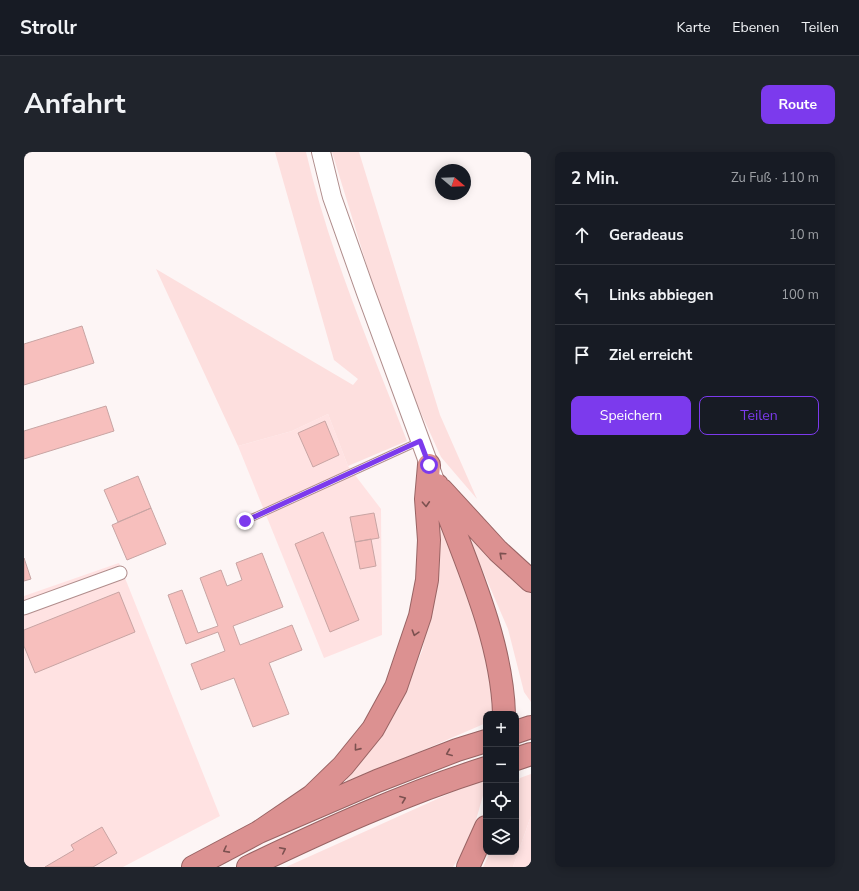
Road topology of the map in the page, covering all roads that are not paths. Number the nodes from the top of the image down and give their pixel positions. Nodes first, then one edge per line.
1 (321, 152) edge
2 (420, 441) junction
3 (433, 475) junction
4 (245, 521) dead end
5 (120, 573) dead end
6 (531, 580) edge
7 (24, 608) edge
8 (504, 711) edge
9 (531, 727) edge
10 (519, 731) edge
11 (483, 742) edge
12 (531, 754) edge
13 (519, 758) edge
14 (483, 769) edge
15 (259, 832) junction
16 (483, 834) edge
17 (193, 867) edge
18 (248, 867) edge
19 (468, 867) edge

1 - 2 main road
2 - 3 main road
2 - 4 lane
6 -> 3 highway
3 - 8 highway
3 -> 15 highway
5 - 7 street
9 - 10 highway
11 -> 15 highway
12 - 13 highway
18 -> 14 highway
15 -> 17 highway
16 - 19 highway

